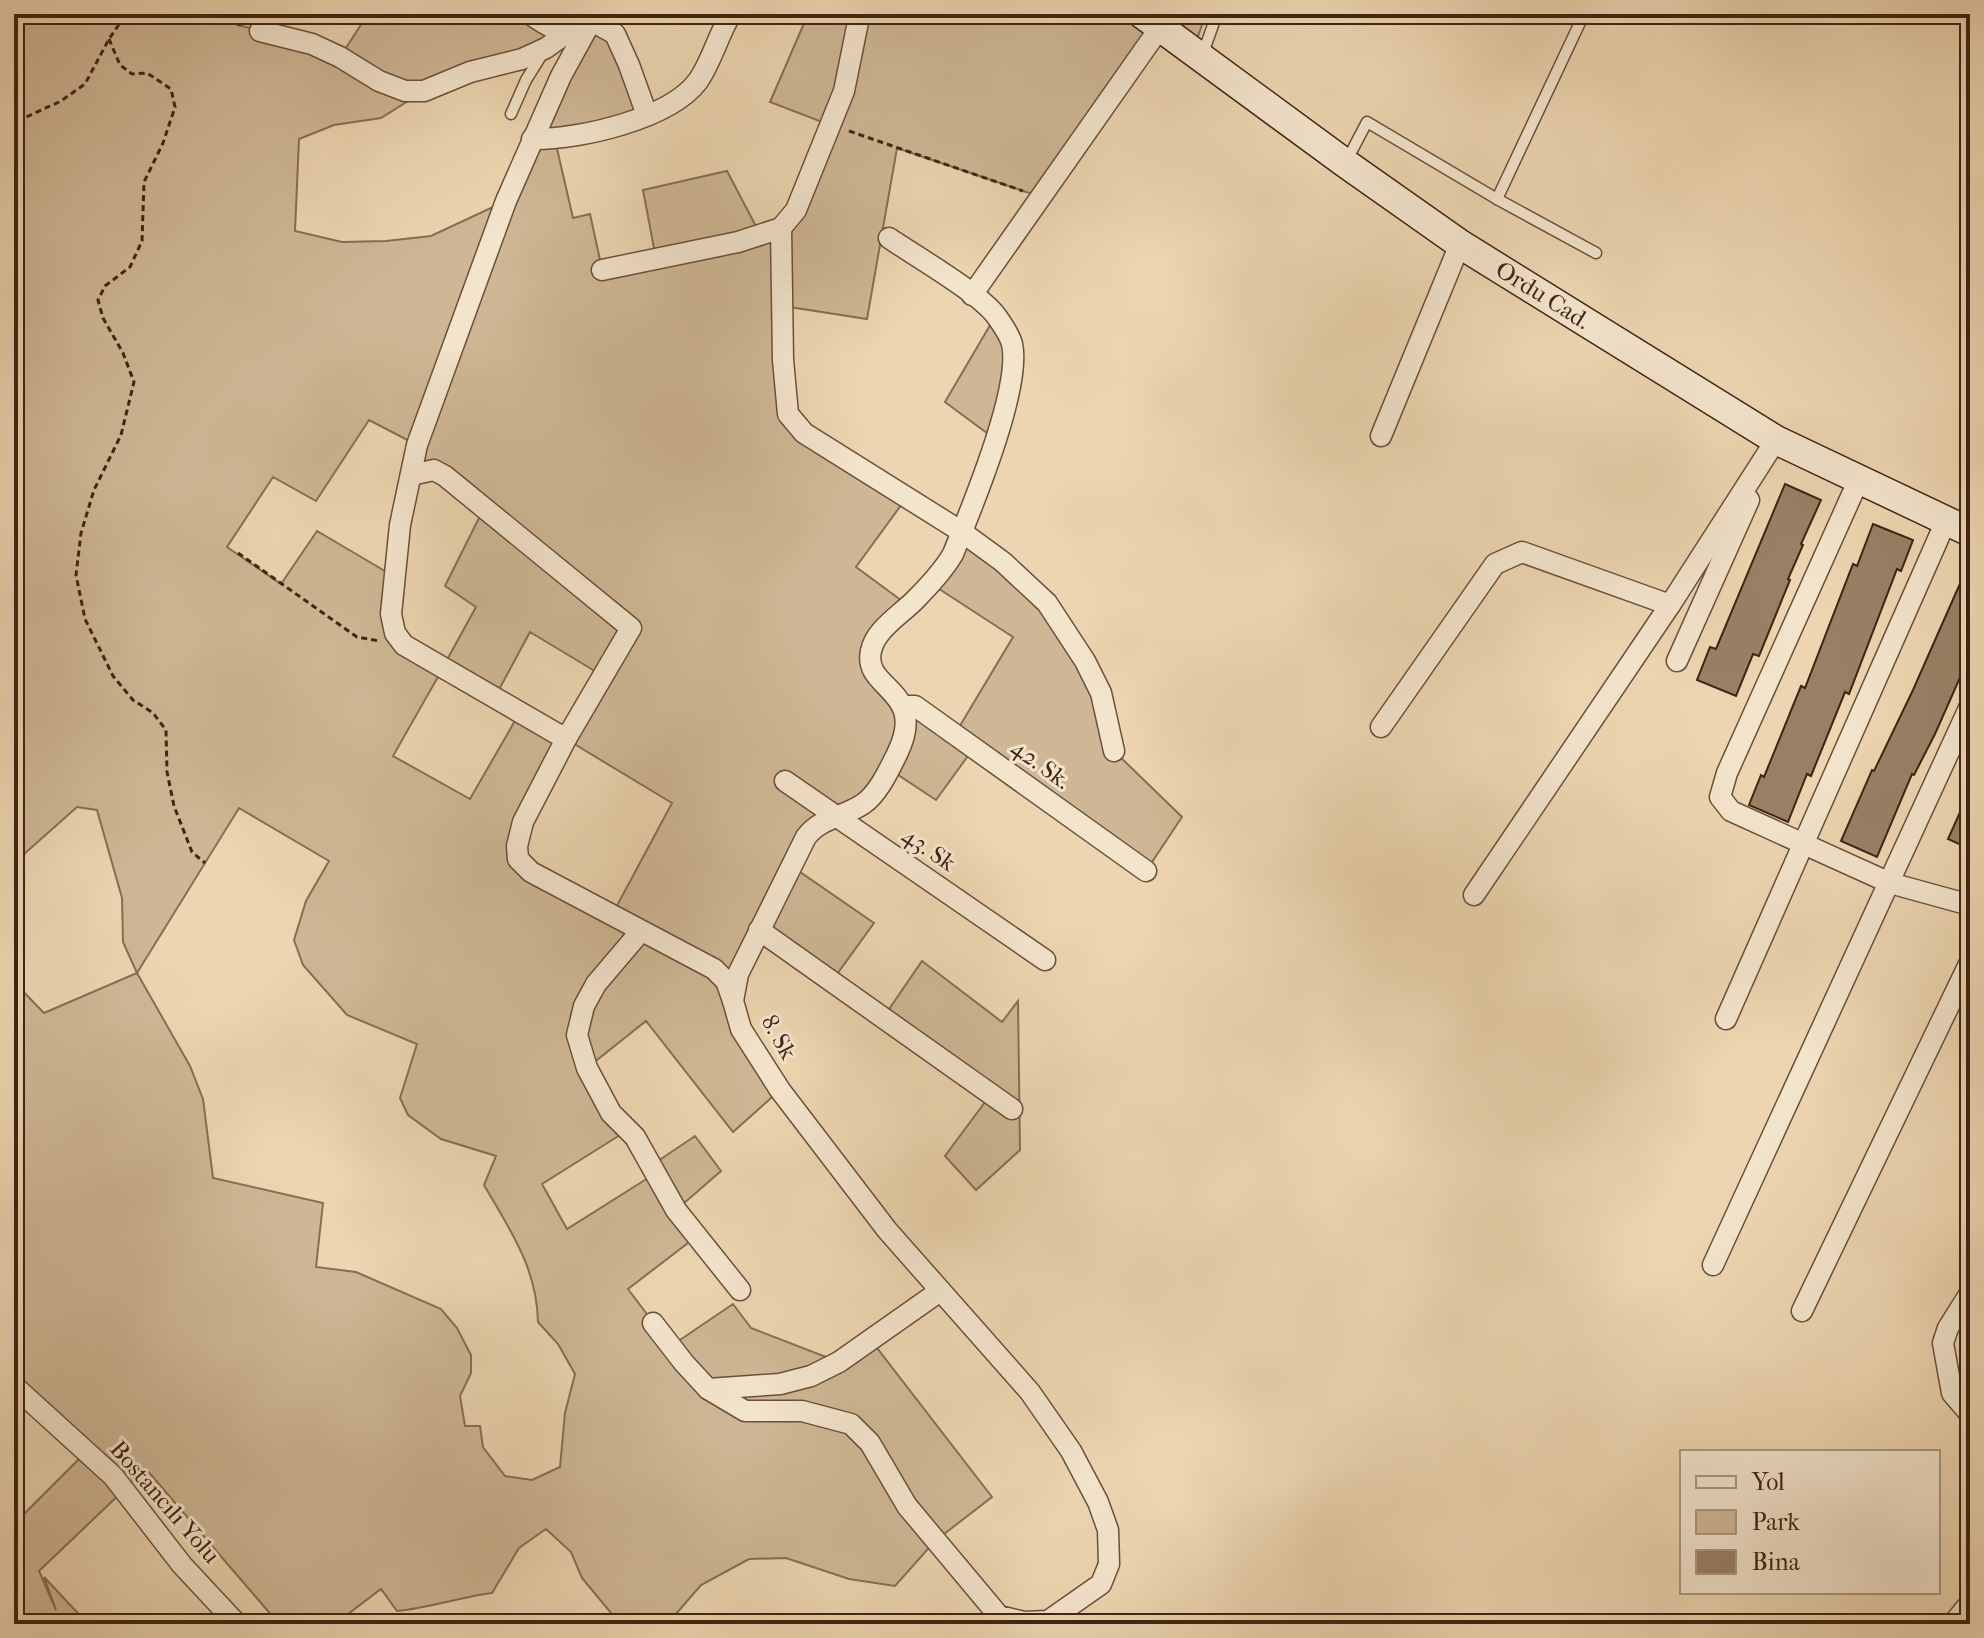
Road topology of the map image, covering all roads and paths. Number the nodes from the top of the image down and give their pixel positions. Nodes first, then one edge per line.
1 (126, 14) edge
2 (199, 14) edge
3 (530, 14) edge
4 (731, 14) edge
5 (856, 14) edge
6 (1217, 14) edge
7 (1584, 14) edge
8 (592, 17) edge
9 (1156, 18) edge
10 (571, 30) junction
11 (260, 31) joint
12 (109, 39) junction
13 (546, 48) junction
14 (1201, 57) junction
15 (511, 114) dead end
16 (647, 115) junction
17 (831, 124) junction
18 (14, 132) edge
19 (532, 139) junction
20 (1345, 163) junction
21 (1041, 197) junction
22 (1497, 199) junction
23 (781, 228) junction
24 (889, 238) dead end
25 (1460, 244) junction
26 (1596, 253) dead end
27 (602, 270) dead end
28 (972, 295) junction
29 (1381, 436) dead end
30 (1776, 440) junction
31 (411, 475) junction
32 (1859, 479) junction
33 (1958, 526) edge
34 (962, 532) junction
35 (238, 553) dead end
36 (1670, 605) junction
37 (404, 645) junction
38 (1677, 661) dead end
39 (903, 706) junction
40 (1970, 706) edge
41 (1381, 727) dead end
42 (566, 739) junction
43 (1114, 751) dead end
44 (785, 781) dead end
45 (836, 817) junction
46 (1803, 844) junction
47 (205, 863) dead end
48 (1146, 871) dead end
49 (1890, 883) junction
50 (1474, 895) dead end
51 (1970, 905) edge
52 (759, 930) junction
53 (641, 931) junction
54 (1045, 960) dead end
55 (1970, 962) edge
56 (733, 1001) junction
57 (1726, 1019) dead end
58 (1012, 1109) dead end
59 (1713, 1265) dead end
60 (740, 1290) dead end
61 (940, 1291) junction
62 (1970, 1293) edge
63 (1802, 1311) dead end
64 (653, 1323) dead end
65 (14, 1386) edge
66 (708, 1389) junction
67 (1970, 1414) edge
68 (1970, 1603) edge
69 (237, 1624) edge
70 (1953, 1624) edge

1 - 12 path
2 - 11 path
3 - 10 street
4 - 16 street
5 - 17 street
6 - 14 lane
7 - 22 lane
8 - 10 street
8 - 16 street
8 - 19 street
9 - 14 main road, Ordu Cad.
9 - 21 street
10 - 13 street
11 - 13 street
12 - 18 path
12 - 47 path
13 - 15 lane
14 - 20 main road, Ordu Cad.
16 - 19 street
17 - 21 path
17 - 23 street
19 - 31 street
20 - 22 lane
20 - 25 main road, Ordu Cad.
21 - 28 street
22 - 26 lane
23 - 27 street
23 - 34 street
24 - 28 street
25 - 29 street
25 - 30 main road, Ordu Cad.
28 - 34 street
30 - 32 main road, Ordu Cad.
30 - 36 street
30 - 38 street
31 - 37 street
31 - 42 street
32 - 33 main road, Ordu Cad.
32 - 46 street
33 - 46 street
34 - 39 street
34 - 43 street
35 - 37 path
36 - 41 street
36 - 50 street
37 - 42 street
39 - 45 street, 8. Sk
39 - 48 street, 42. Sk.
40 - 49 street
42 - 53 street
44 - 45 street, 43. Sk
45 - 52 street, 8. Sk
45 - 54 street, 43. Sk
46 - 49 street
46 - 57 street
49 - 51 street
49 - 59 street
52 - 56 street, 8. Sk
52 - 58 street
53 - 56 street
53 - 60 street
55 - 63 street
56 - 61 street, 8. Sk
61 - 66 street
61 - 66 street, 8. Sk
62 - 67 street
64 - 66 street
65 - 69 street, Bostancılı Yolu
68 - 70 street

